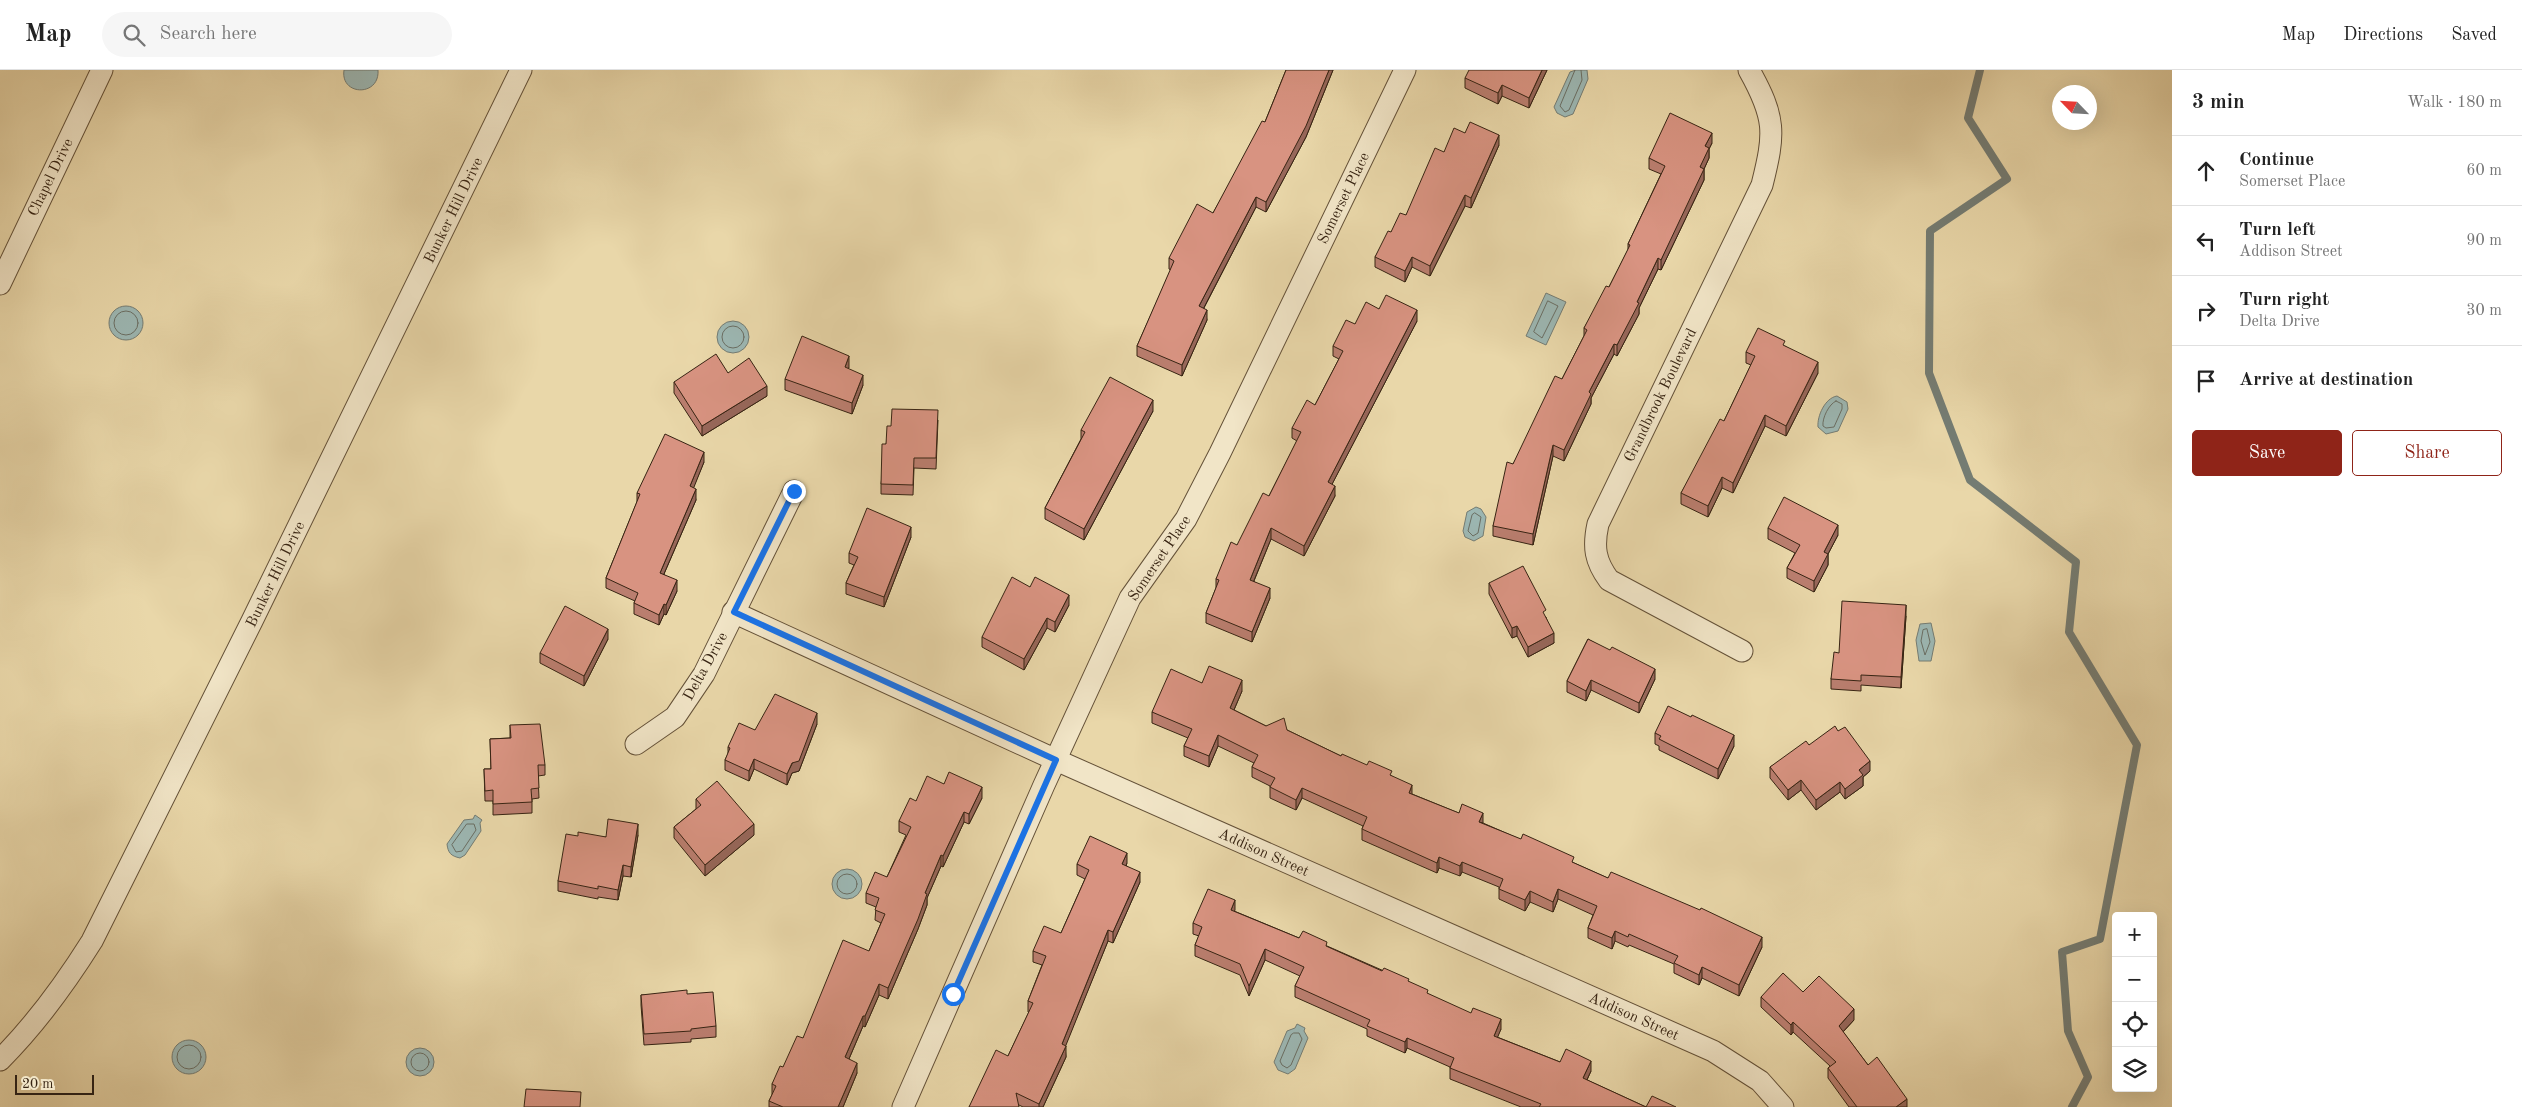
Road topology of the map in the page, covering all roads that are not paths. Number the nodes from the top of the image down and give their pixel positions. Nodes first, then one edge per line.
1 (102, 70) edge
2 (521, 70) edge
3 (1405, 70) edge
4 (1749, 70) edge
5 (0, 284) edge
6 (794, 491) dead end
7 (734, 612) junction
8 (1742, 651) dead end
9 (636, 744) dead end
10 (1056, 760) junction
11 (0, 1060) edge
12 (903, 1107) edge
13 (1783, 1107) edge

1 - 5 street, Chapel Drive
2 - 11 street, Bunker Hill Drive
3 - 10 street, Somerset Place
4 - 8 street, Grandbrook Boulevard
6 - 7 street, Delta Drive
7 - 9 street, Delta Drive
7 - 10 street, Addison Street
10 - 12 street, Somerset Place
10 - 13 street, Addison Street

